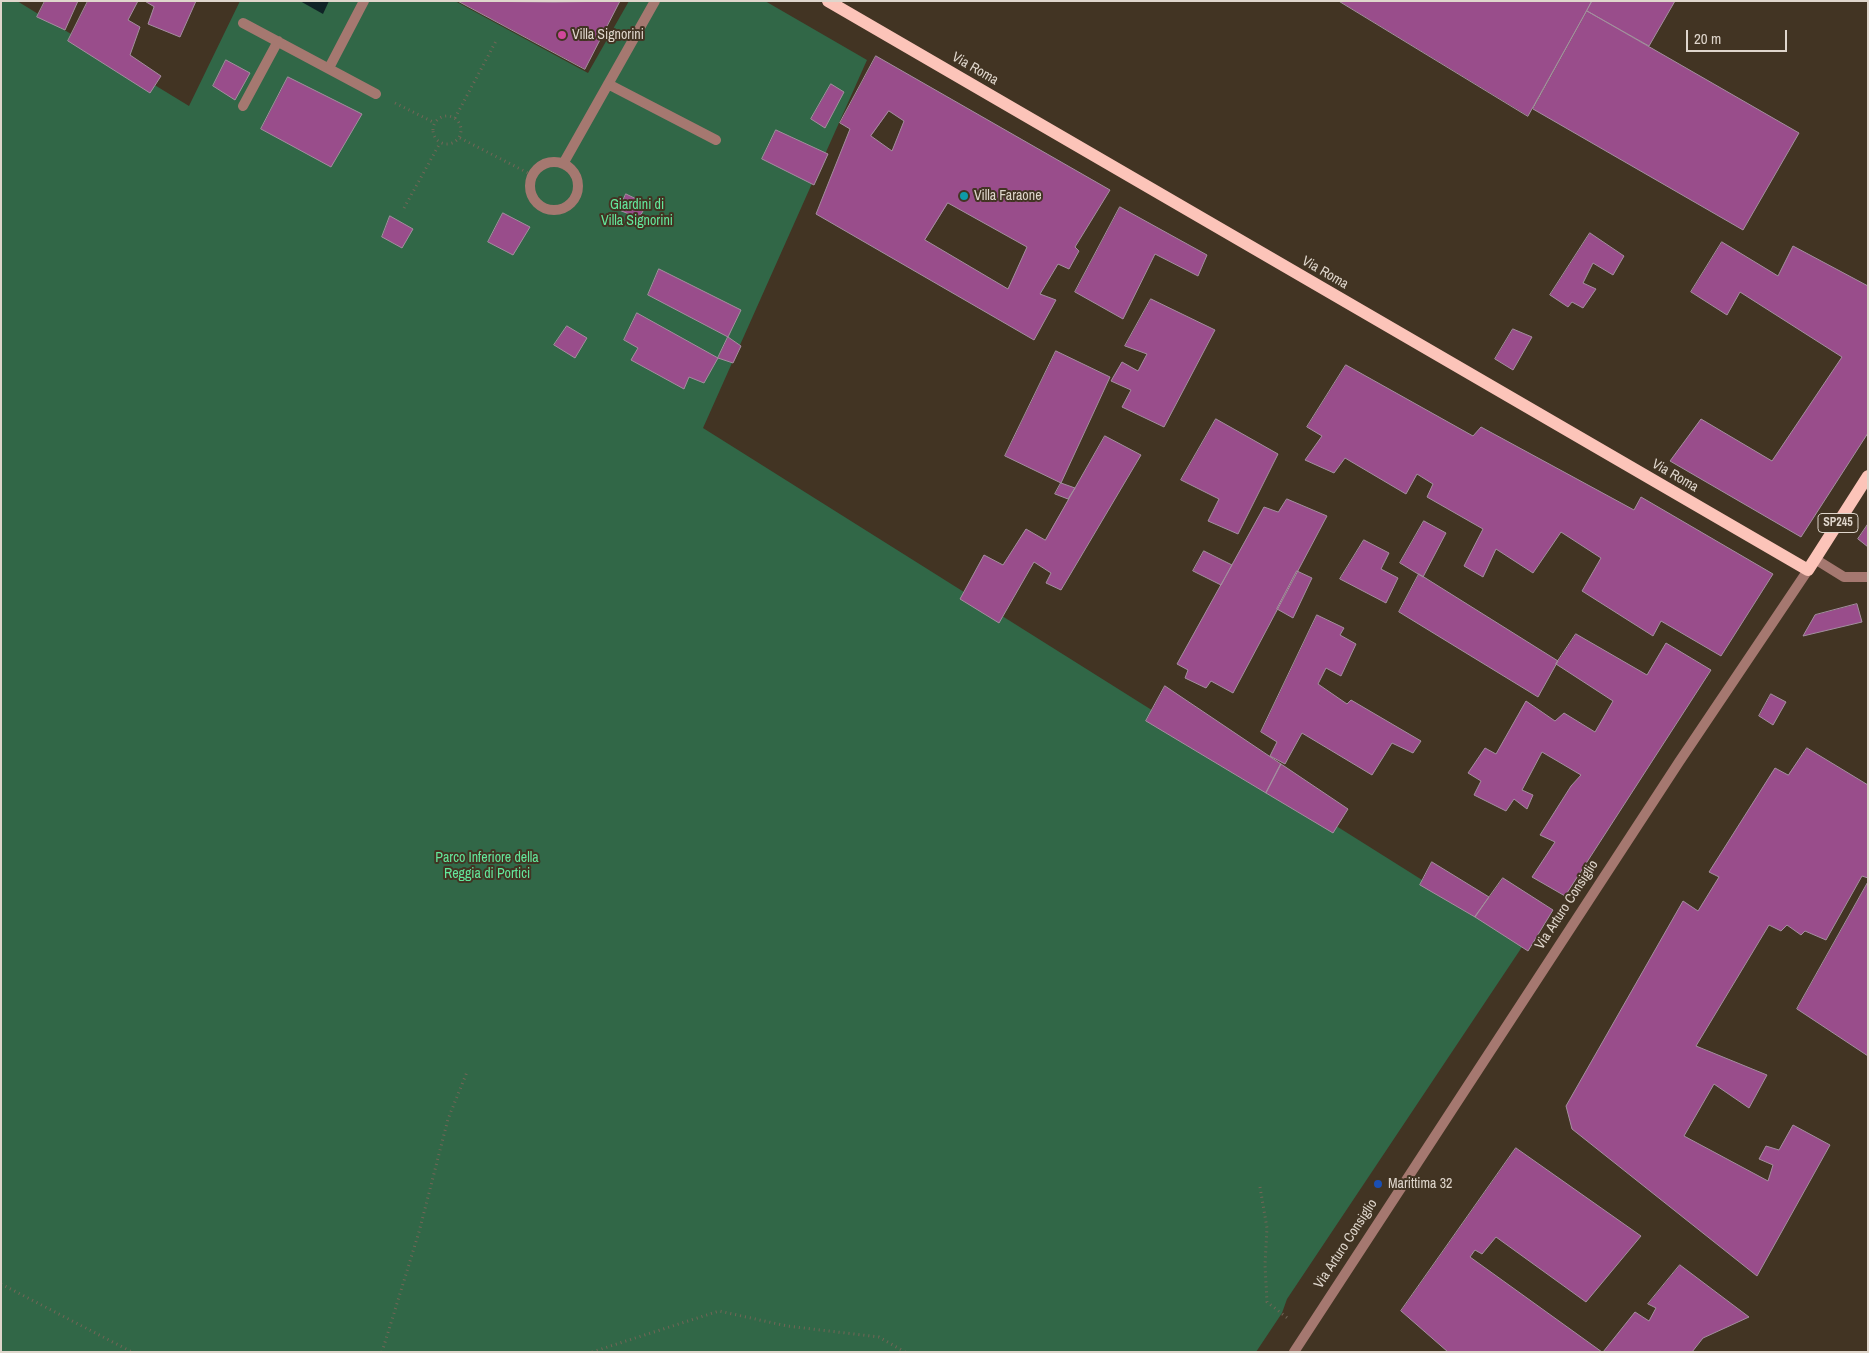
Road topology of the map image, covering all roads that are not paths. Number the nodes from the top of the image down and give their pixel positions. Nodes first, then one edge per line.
1 (364, 1) edge
2 (655, 1) edge
3 (828, 1) edge
4 (243, 23) dead end
5 (278, 41) junction
6 (329, 68) junction
7 (608, 84) junction
8 (376, 94) road end
9 (243, 106) dead end
10 (716, 140) dead end
11 (563, 164) junction
12 (1868, 476) edge
13 (1815, 559) junction
14 (1808, 570) junction
15 (1868, 578) edge
16 (1294, 1352) edge

1 - 6 street
2 - 7 street
3 - 14 main road, Via Roma
4 - 5 street
5 - 6 street
5 - 9 street
6 - 8 street
7 - 10 street
7 - 11 street
11 - 11 street
12 - 13 main road, Via Arturo Consiglio / SP245
13 - 14 main road, Via Arturo Consiglio / SP245
13 - 15 street
14 - 16 street, Via Arturo Consiglio

